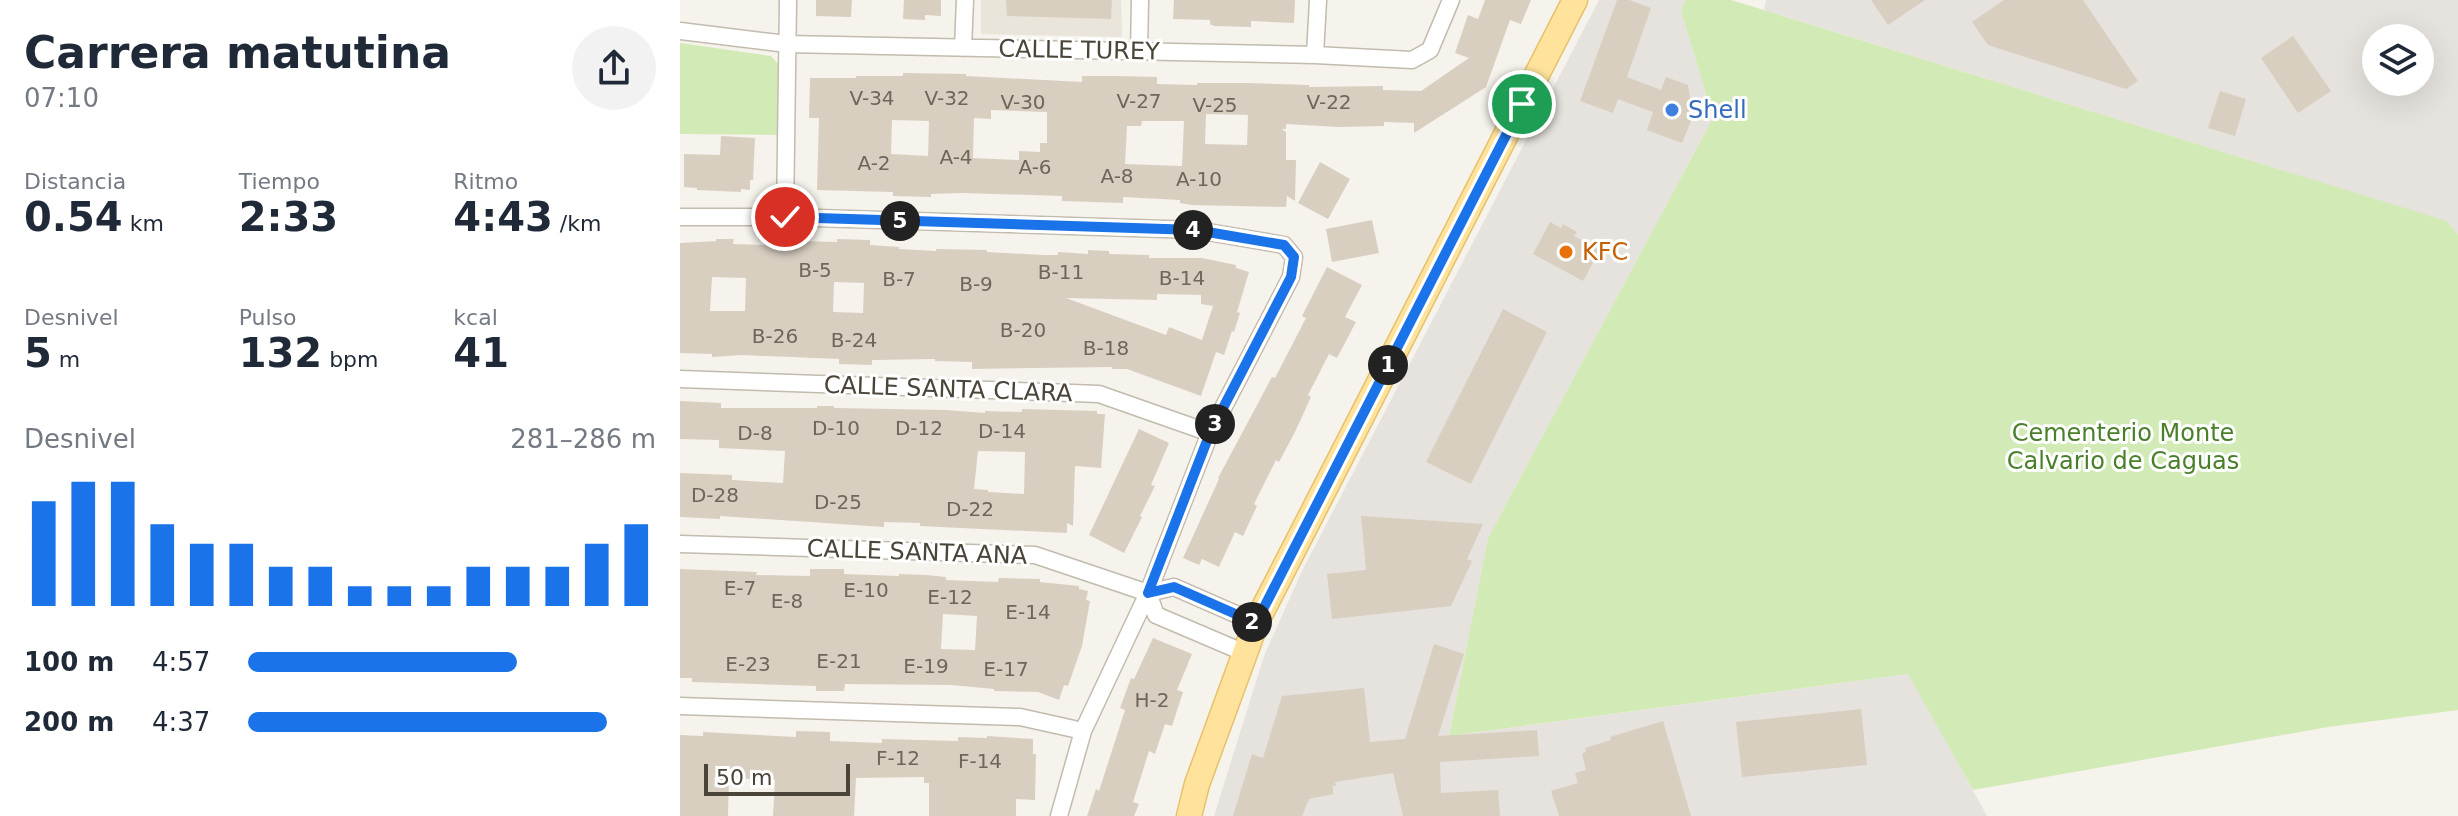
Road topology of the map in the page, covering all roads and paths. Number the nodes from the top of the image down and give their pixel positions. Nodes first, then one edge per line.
1 (788, 0) edge
2 (965, 0) edge
3 (1140, 0) edge
4 (1318, 0) edge
5 (1575, 0) edge
6 (1450, 3) edge
7 (680, 31) edge
8 (787, 44) junction
9 (963, 48) junction
10 (1139, 51) junction
11 (1315, 55) junction
12 (680, 217) edge
13 (785, 217) junction
14 (680, 379) edge
15 (1210, 433) junction
16 (680, 544) edge
17 (1148, 593) junction
18 (1256, 623) junction
19 (1245, 653) junction
20 (680, 706) edge
21 (1083, 731) junction
22 (1059, 816) edge
23 (1189, 816) edge

1 - 8 street
2 - 9 street
3 - 10 street
4 - 11 street
5 - 18 main road
6 - 11 street, CALLE TUREY
7 - 8 street, CALLE TUREY
8 - 9 street, CALLE TUREY
8 - 13 street
9 - 10 street, CALLE TUREY
10 - 11 street, CALLE TUREY
12 - 13 street
13 - 15 street
14 - 15 street, CALLE SANTA CLARA
15 - 17 street
16 - 17 street, CALLE SANTA ANA
17 - 18 street, CALLE SANTA ANA
17 - 19 street
17 - 21 street
18 - 19 main road
19 - 23 main road
20 - 21 street
21 - 22 street

